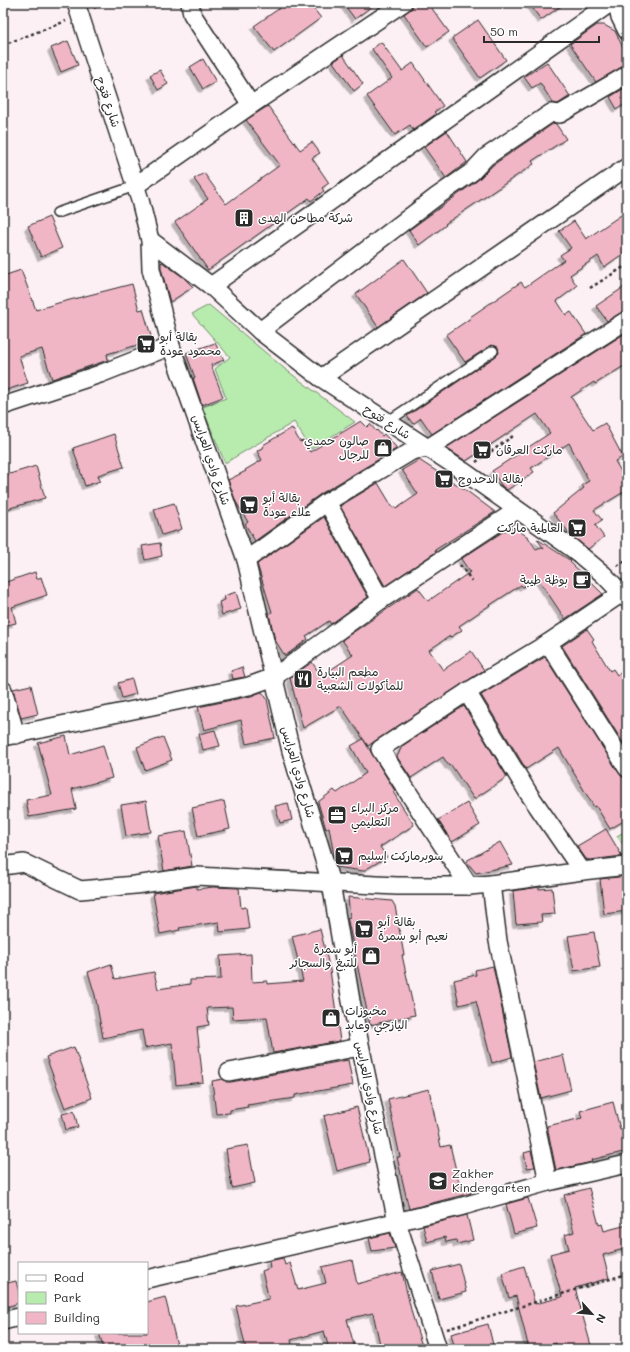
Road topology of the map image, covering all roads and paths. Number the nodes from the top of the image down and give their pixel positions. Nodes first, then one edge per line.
1 (144, 3) edge
2 (182, 3) edge
3 (190, 3) edge
4 (403, 3) edge
5 (610, 3) edge
6 (617, 3) edge
7 (78, 9) edge
8 (627, 31) edge
9 (3, 45) edge
10 (627, 75) edge
11 (251, 105) junction
12 (627, 167) edge
13 (138, 193) junction
14 (58, 214) dead end
15 (150, 240) junction
16 (627, 265) edge
17 (211, 286) junction
18 (590, 288) dead end
19 (627, 320) edge
20 (260, 331) junction
21 (171, 346) junction
22 (494, 351) dead end
23 (321, 378) junction
24 (3, 406) edge
25 (386, 422) junction
26 (513, 436) dead end
27 (428, 448) junction
28 (463, 471) junction
29 (327, 502) junction
30 (517, 510) junction
31 (246, 560) junction
32 (624, 596) edge
33 (381, 600) junction
34 (548, 643) junction
35 (274, 677) junction
36 (3, 690) edge
37 (467, 692) junction
38 (10, 736) edge
39 (627, 768) edge
40 (3, 866) edge
41 (627, 866) edge
42 (582, 871) junction
43 (331, 883) junction
44 (490, 884) junction
45 (469, 886) junction
46 (360, 1047) junction
47 (229, 1072) dead end
48 (627, 1164) edge
49 (548, 1182) junction
50 (397, 1222) junction
51 (627, 1274) edge
52 (148, 1279) edge
53 (18, 1317) edge
54 (3, 1321) edge
55 (435, 1341) edge

1 - 2 path
3 - 11 street
4 - 11 street
5 - 17 street
6 - 8 street
7 - 9 path
7 - 13 street, شارع فتوح
10 - 20 street
11 - 13 street
12 - 23 street
13 - 14 lane
13 - 15 street, شارع وادي العرايس
15 - 17 street, شارع فتوح
15 - 21 street, شارع وادي العرايس
16 - 18 path
17 - 20 street, شارع فتوح
19 - 27 street
20 - 23 street, شارع فتوح
21 - 24 street
21 - 31 street, شارع وادي العرايس
22 - 25 lane
23 - 25 street, شارع فتوح
25 - 27 street, شارع فتوح
26 - 28 path
27 - 28 street, شارع فتوح
27 - 29 street
28 - 30 street, شارع فتوح
29 - 31 street
29 - 33 street
30 - 32 street, شارع فتوح
30 - 33 street
31 - 35 street, شارع وادي العرايس
32 - 34 street
33 - 35 street
34 - 37 street
34 - 39 street
35 - 38 street
35 - 43 street, شارع وادي العرايس
36 - 38 street
37 - 42 street
37 - 45 street
40 - 43 street
41 - 42 street
42 - 44 street
43 - 45 street
43 - 46 street, شارع وادي العرايس
44 - 45 street
44 - 49 street
46 - 47 street
46 - 50 street, شارع وادي العرايس
48 - 49 street
49 - 50 street
50 - 52 street
50 - 55 street, شارع وادي العرايس
51 - 55 path
53 - 54 street

